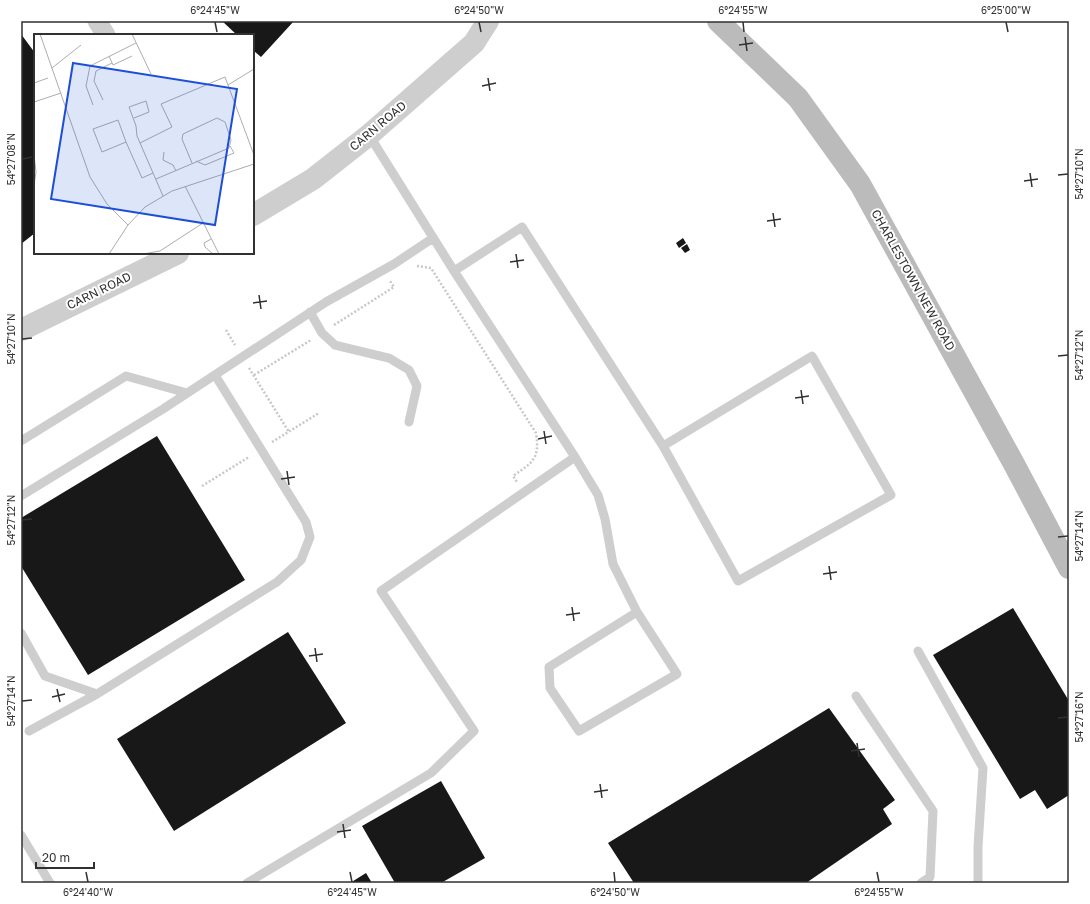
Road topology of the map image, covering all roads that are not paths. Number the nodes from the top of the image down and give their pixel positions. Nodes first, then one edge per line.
1 (97, 21) edge
2 (488, 21) edge
3 (718, 21) edge
4 (105, 34) edge
5 (369, 135) junction
6 (254, 213) edge
7 (433, 238) junction
8 (176, 254) edge
9 (454, 271) junction
10 (310, 312) junction
11 (21, 330) edge
12 (215, 375) junction
13 (187, 393) junction
14 (409, 422) dead end
15 (21, 441) edge
16 (663, 446) junction
17 (575, 457) junction
18 (21, 496) edge
19 (1069, 568) edge
20 (637, 612) junction
21 (21, 633) edge
22 (918, 651) dead end
23 (97, 694) junction
24 (856, 696) dead end
25 (29, 731) dead end
26 (21, 835) edge
27 (50, 883) edge
28 (247, 883) edge
29 (921, 883) edge
30 (978, 883) edge

1 - 4 street
2 - 5 street, CARN ROAD
3 - 19 main road, CHARLESTOWN NEW ROAD
5 - 6 street, CARN ROAD
5 - 7 lane
7 - 9 lane
7 - 10 lane
8 - 11 street, CARN ROAD
9 - 16 lane
9 - 17 lane
10 - 12 lane
10 - 14 lane
12 - 13 lane
12 - 23 lane
13 - 15 lane
13 - 18 lane
16 - 16 lane
17 - 20 lane
17 - 28 lane
20 - 20 lane
21 - 23 lane
22 - 30 lane
23 - 25 lane
24 - 29 lane
26 - 27 lane

